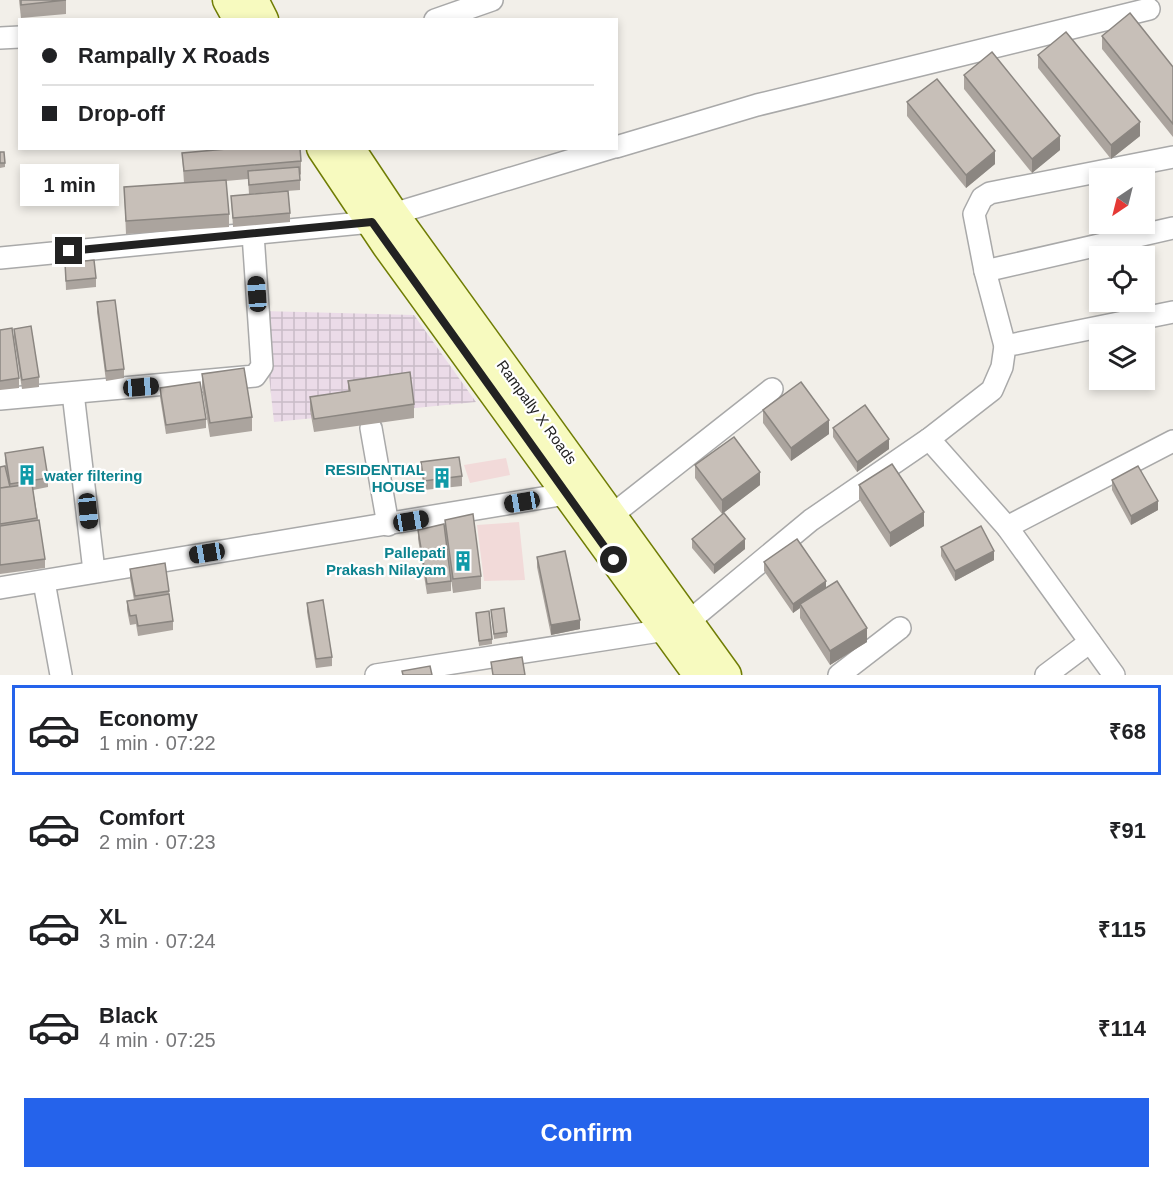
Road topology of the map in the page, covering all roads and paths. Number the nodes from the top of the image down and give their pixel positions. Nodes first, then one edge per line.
1 (228, 0) edge
2 (253, 0) edge
3 (492, 0) edge
4 (1149, 9) dead end
5 (238, 18) edge
6 (262, 18) edge
7 (441, 18) edge
8 (18, 37) edge
9 (0, 38) edge
10 (618, 146) edge
11 (324, 150) edge
12 (350, 150) edge
13 (604, 150) edge
14 (1173, 157) edge
15 (382, 218) junction
16 (1173, 228) edge
17 (253, 234) junction
18 (0, 258) edge
19 (985, 271) junction
20 (1173, 312) edge
21 (1005, 346) junction
22 (772, 389) dead end
23 (73, 393) junction
24 (0, 399) edge
25 (371, 428) dead end
26 (929, 439) junction
27 (1173, 441) edge
28 (567, 494) junction
29 (612, 515) junction
30 (388, 525) junction
31 (1008, 527) junction
32 (94, 571) junction
33 (44, 582) junction
34 (0, 588) edge
35 (677, 626) junction
36 (900, 628) dead end
37 (1090, 642) junction
38 (61, 675) edge
39 (376, 675) edge
40 (699, 675) edge
41 (726, 675) edge
42 (839, 675) edge
43 (1046, 675) edge
44 (1114, 675) edge

1 - 5 main road
2 - 6 main road
3 - 7 street
4 - 10 street
8 - 9 street
11 - 15 main road, Rampally X Roads
12 - 15 main road, Rampally X Roads
13 - 15 street
14 - 19 street
15 - 17 street
15 - 28 main road, Rampally X Roads
15 - 29 main road, Rampally X Roads
16 - 19 street
17 - 18 street
17 - 23 street
19 - 21 street
20 - 21 street
21 - 26 street
22 - 29 street
23 - 24 street
23 - 32 street
25 - 30 street
26 - 31 street
26 - 35 street
27 - 31 street
28 - 30 street
28 - 35 main road, Rampally X Roads
29 - 35 main road, Rampally X Roads
30 - 32 street
31 - 37 street
32 - 33 street
33 - 34 street
33 - 38 street
35 - 39 street
35 - 40 main road, Rampally X Roads
35 - 41 main road, Rampally X Roads
36 - 42 street
37 - 43 street
37 - 44 street

